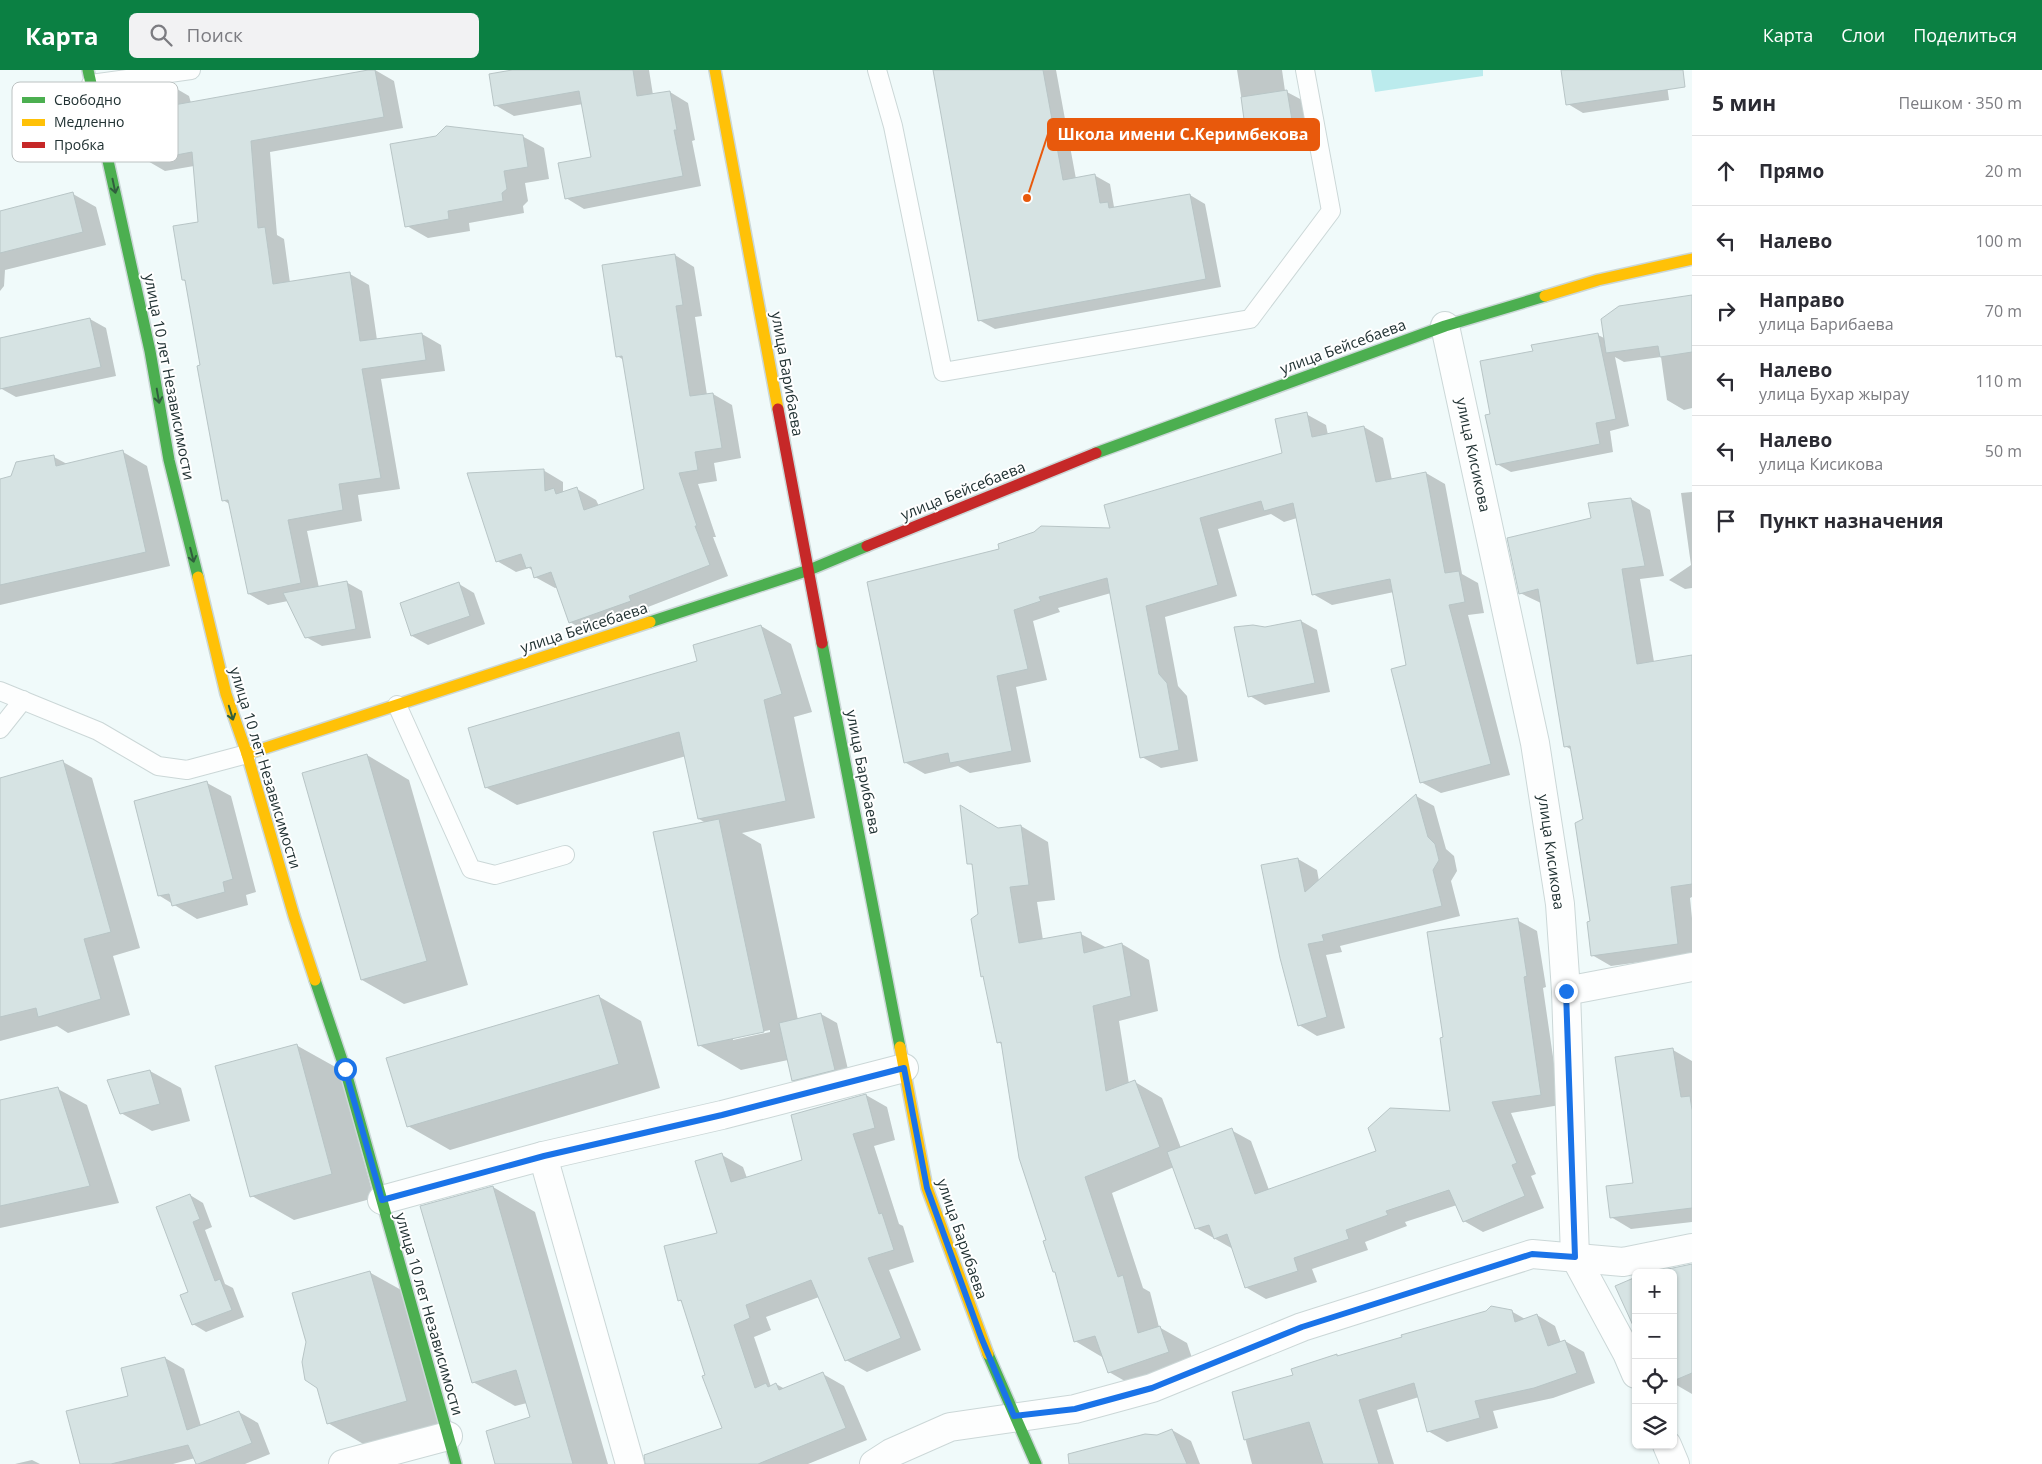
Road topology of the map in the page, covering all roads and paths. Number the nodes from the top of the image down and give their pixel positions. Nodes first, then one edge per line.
1 (191, 70) edge
2 (715, 70) edge
3 (877, 70) edge
4 (1305, 70) edge
5 (172, 71) edge
6 (90, 77) edge
7 (109, 162) edge
8 (1692, 259) edge
9 (1445, 326) junction
10 (809, 570) junction
11 (0, 691) edge
12 (23, 700) junction
13 (396, 704) junction
14 (0, 729) edge
15 (247, 754) junction
16 (565, 855) dead end
17 (1692, 967) edge
18 (1566, 991) junction
19 (904, 1068) junction
20 (544, 1156) junction
21 (382, 1200) junction
22 (1692, 1248) edge
23 (1575, 1257) junction
24 (1632, 1365) edge
25 (1014, 1416) junction
26 (448, 1436) junction
27 (1669, 1449) edge
28 (343, 1464) edge
29 (456, 1464) edge
30 (630, 1464) edge
31 (874, 1464) edge
32 (1036, 1464) edge
33 (1675, 1464) edge

1 - 5 lane
2 - 10 street, улица Барибаева
3 - 4 lane
5 - 6 lane
7 -> 15 street, улица 10 лет Независимости
8 - 9 street, улица Бейсебаева
9 - 10 street, улица Бейсебаева
9 - 18 street, улица Кисикова
10 - 13 street, улица Бейсебаева
10 - 19 street, улица Барибаева
11 - 12 lane
12 - 14 lane
12 - 15 lane
13 - 15 street, улица Бейсебаева
13 - 16 lane
15 - 21 street, улица 10 лет Независимости
17 - 18 street
18 - 23 street, улица Кисикова
19 - 20 street
19 - 25 street, улица Барибаева
20 - 21 street
20 - 30 street
21 - 26 street, улица 10 лет Независимости
22 - 23 street
23 - 24 street, улица Кисикова
23 - 25 street
25 - 31 street
25 - 32 street, улица Барибаева
26 - 28 street
26 - 29 street, улица 10 лет Независимости
27 - 33 street

